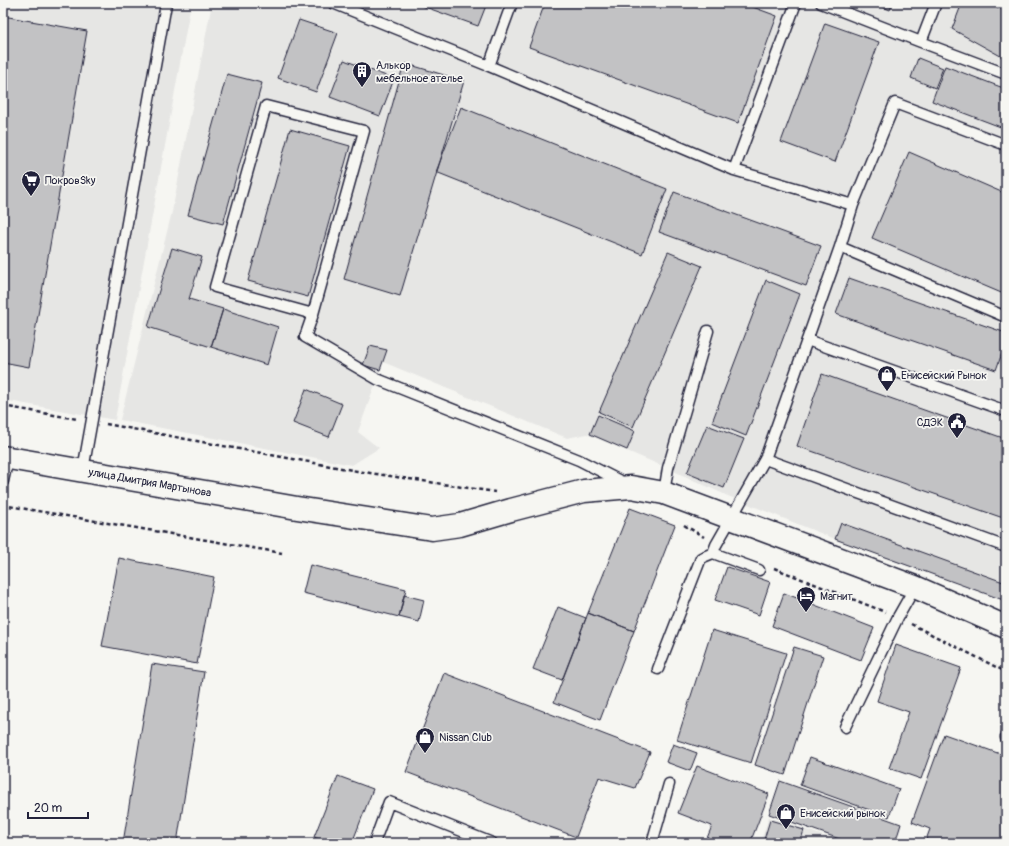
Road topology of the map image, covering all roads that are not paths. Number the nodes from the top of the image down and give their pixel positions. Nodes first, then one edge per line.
1 (333, 3) edge
2 (512, 3) edge
3 (796, 3) edge
4 (821, 3) edge
5 (936, 3) edge
6 (166, 4) edge
7 (922, 42) junction
8 (489, 66) junction
9 (1006, 74) edge
10 (1006, 145) edge
11 (734, 170) junction
12 (853, 205) junction
13 (840, 247) junction
14 (313, 314) junction
15 (1006, 317) edge
16 (708, 331) dead end
17 (808, 340) junction
18 (1006, 411) edge
19 (5, 458) edge
20 (765, 459) junction
21 (83, 470) junction
22 (3, 481) edge
23 (631, 487) junction
24 (664, 493) junction
25 (732, 518) junction
26 (1006, 547) edge
27 (713, 553) junction
28 (759, 570) dead end
29 (915, 587) junction
30 (1006, 627) edge
31 (658, 669) dead end
32 (845, 727) dead end
33 (669, 784) dead end
34 (374, 843) edge
35 (492, 843) edge
36 (652, 843) edge

1 - 8 lane
2 - 8 lane
3 - 11 lane
4 - 7 lane
5 - 7 lane
6 - 21 lane
7 - 9 lane
8 - 11 lane
10 - 12 lane
11 - 12 lane
12 - 13 lane
13 - 15 lane
13 - 17 lane
14 - 14 lane
14 - 23 lane
16 - 24 lane
17 - 18 lane
17 - 20 lane
19 - 21 street, улица Дмитрия Мартынова
19 - 22 lane
20 - 25 lane
20 - 26 lane
21 - 23 street, улица Дмитрия Мартынова
23 - 24 street, улица Дмитрия Мартынова
24 - 25 street, улица Дмитрия Мартынова
25 - 27 lane
25 - 29 street, улица Дмитрия Мартынова
27 - 28 lane
27 - 31 lane
29 - 30 street, улица Дмитрия Мартынова
29 - 32 lane
33 - 36 lane
34 - 35 lane

